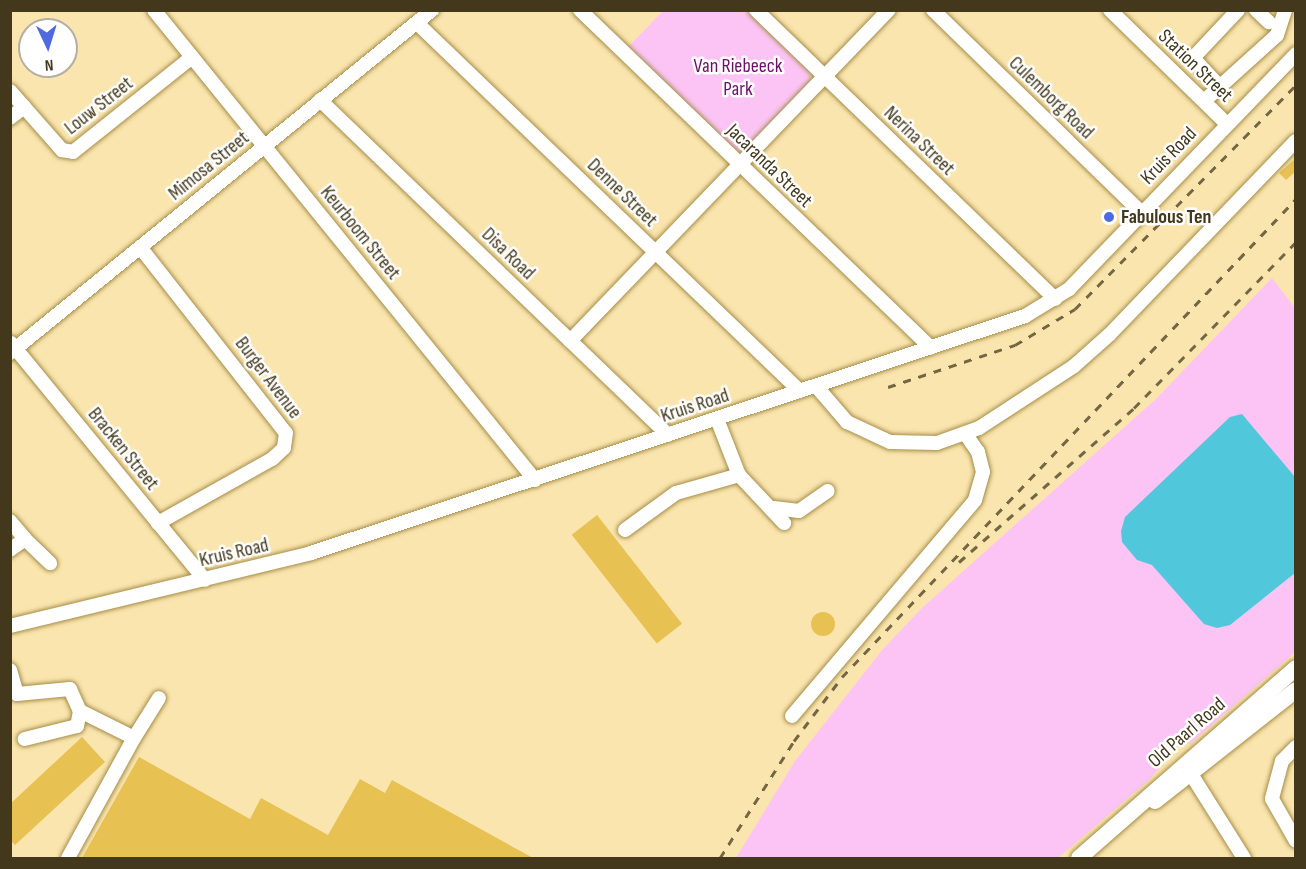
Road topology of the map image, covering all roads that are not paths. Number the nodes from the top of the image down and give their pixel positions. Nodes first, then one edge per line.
1 (154, 10) edge
2 (432, 10) edge
3 (580, 10) edge
4 (756, 10) edge
5 (889, 10) edge
6 (933, 10) edge
7 (1110, 10) edge
8 (1238, 10) edge
9 (1256, 10) edge
10 (1286, 10) edge
11 (1296, 19) edge
12 (1269, 22) dead end
13 (417, 23) junction
14 (1296, 54) edge
15 (192, 57) junction
16 (825, 77) junction
17 (1222, 89) junction
18 (10, 91) edge
19 (320, 100) junction
20 (1204, 101) junction
21 (24, 107) junction
22 (10, 118) edge
23 (1227, 124) junction
24 (1296, 141) edge
25 (264, 146) junction
26 (740, 165) junction
27 (1142, 213) junction
28 (140, 247) junction
29 (656, 252) junction
30 (1055, 299) junction
31 (570, 341) junction
32 (12, 348) edge
33 (931, 348) junction
34 (816, 386) junction
35 (800, 392) junction
36 (717, 419) junction
37 (668, 435) junction
38 (966, 435) junction
39 (739, 475) junction
40 (535, 480) junction
41 (828, 491) dead end
42 (774, 508) junction
43 (10, 520) edge
44 (158, 523) junction
45 (784, 523) dead end
46 (625, 530) dead end
47 (25, 539) junction
48 (10, 550) edge
49 (50, 563) dead end
50 (205, 580) junction
51 (10, 626) edge
52 (1296, 668) edge
53 (10, 670) edge
54 (1296, 690) edge
55 (159, 698) dead end
56 (80, 711) junction
57 (792, 716) dead end
58 (134, 738) junction
59 (25, 739) dead end
60 (1296, 747) edge
61 (1187, 768) junction
62 (1296, 842) edge
63 (1082, 857) edge
64 (68, 858) edge
65 (1244, 858) edge

1 - 15 street, Keurboom Street
2 - 13 street, Mimosa Street
3 - 26 street, Jacaranda Street
4 - 16 street, Nerina Street
5 - 16 street
6 - 27 street, Culemborg Road
7 - 20 street, Station Street
8 - 17 street
9 - 12 street
10 - 11 street
10 - 17 street
13 - 19 street, Mimosa Street
13 - 29 street, Denne Street
14 - 23 street, Kruis Road
15 - 21 street, Louw Street
15 - 25 street, Keurboom Street
16 - 26 street
16 - 30 street, Nerina Street
17 - 20 street
18 - 21 street, Louw Street
19 - 25 street, Mimosa Street
19 - 31 street, Disa Road
20 - 23 street, Station Street
21 - 22 street
23 - 27 street, Kruis Road
24 - 38 street
25 - 28 street, Mimosa Street
25 - 40 street, Keurboom Street
26 - 29 street
26 - 33 street, Jacaranda Street
27 - 30 street, Kruis Road
28 - 32 street, Mimosa Street
28 - 44 street, Burger Avenue
29 - 31 street
29 - 35 street, Denne Street
30 - 33 street, Kruis Road
31 - 37 street, Disa Road
32 - 44 street, Bracken Street
33 - 34 street, Kruis Road
34 - 35 street, Kruis Road
34 - 38 street
35 - 36 street, Kruis Road
36 - 37 street, Kruis Road
36 - 39 street
37 - 40 street, Kruis Road
38 - 57 street
39 - 42 street
39 - 46 street
40 - 50 street, Kruis Road
41 - 42 street
42 - 45 street
43 - 47 street
44 - 50 street, Bracken Street
47 - 48 street
47 - 49 street
50 - 51 street, Kruis Road
52 - 61 main road, Old Paarl Road
53 - 56 street
54 - 61 main road, Old Paarl Road
55 - 58 street
56 - 58 street
56 - 59 street
58 - 64 street
60 - 62 street
61 - 63 main road, Old Paarl Road
61 - 65 street

